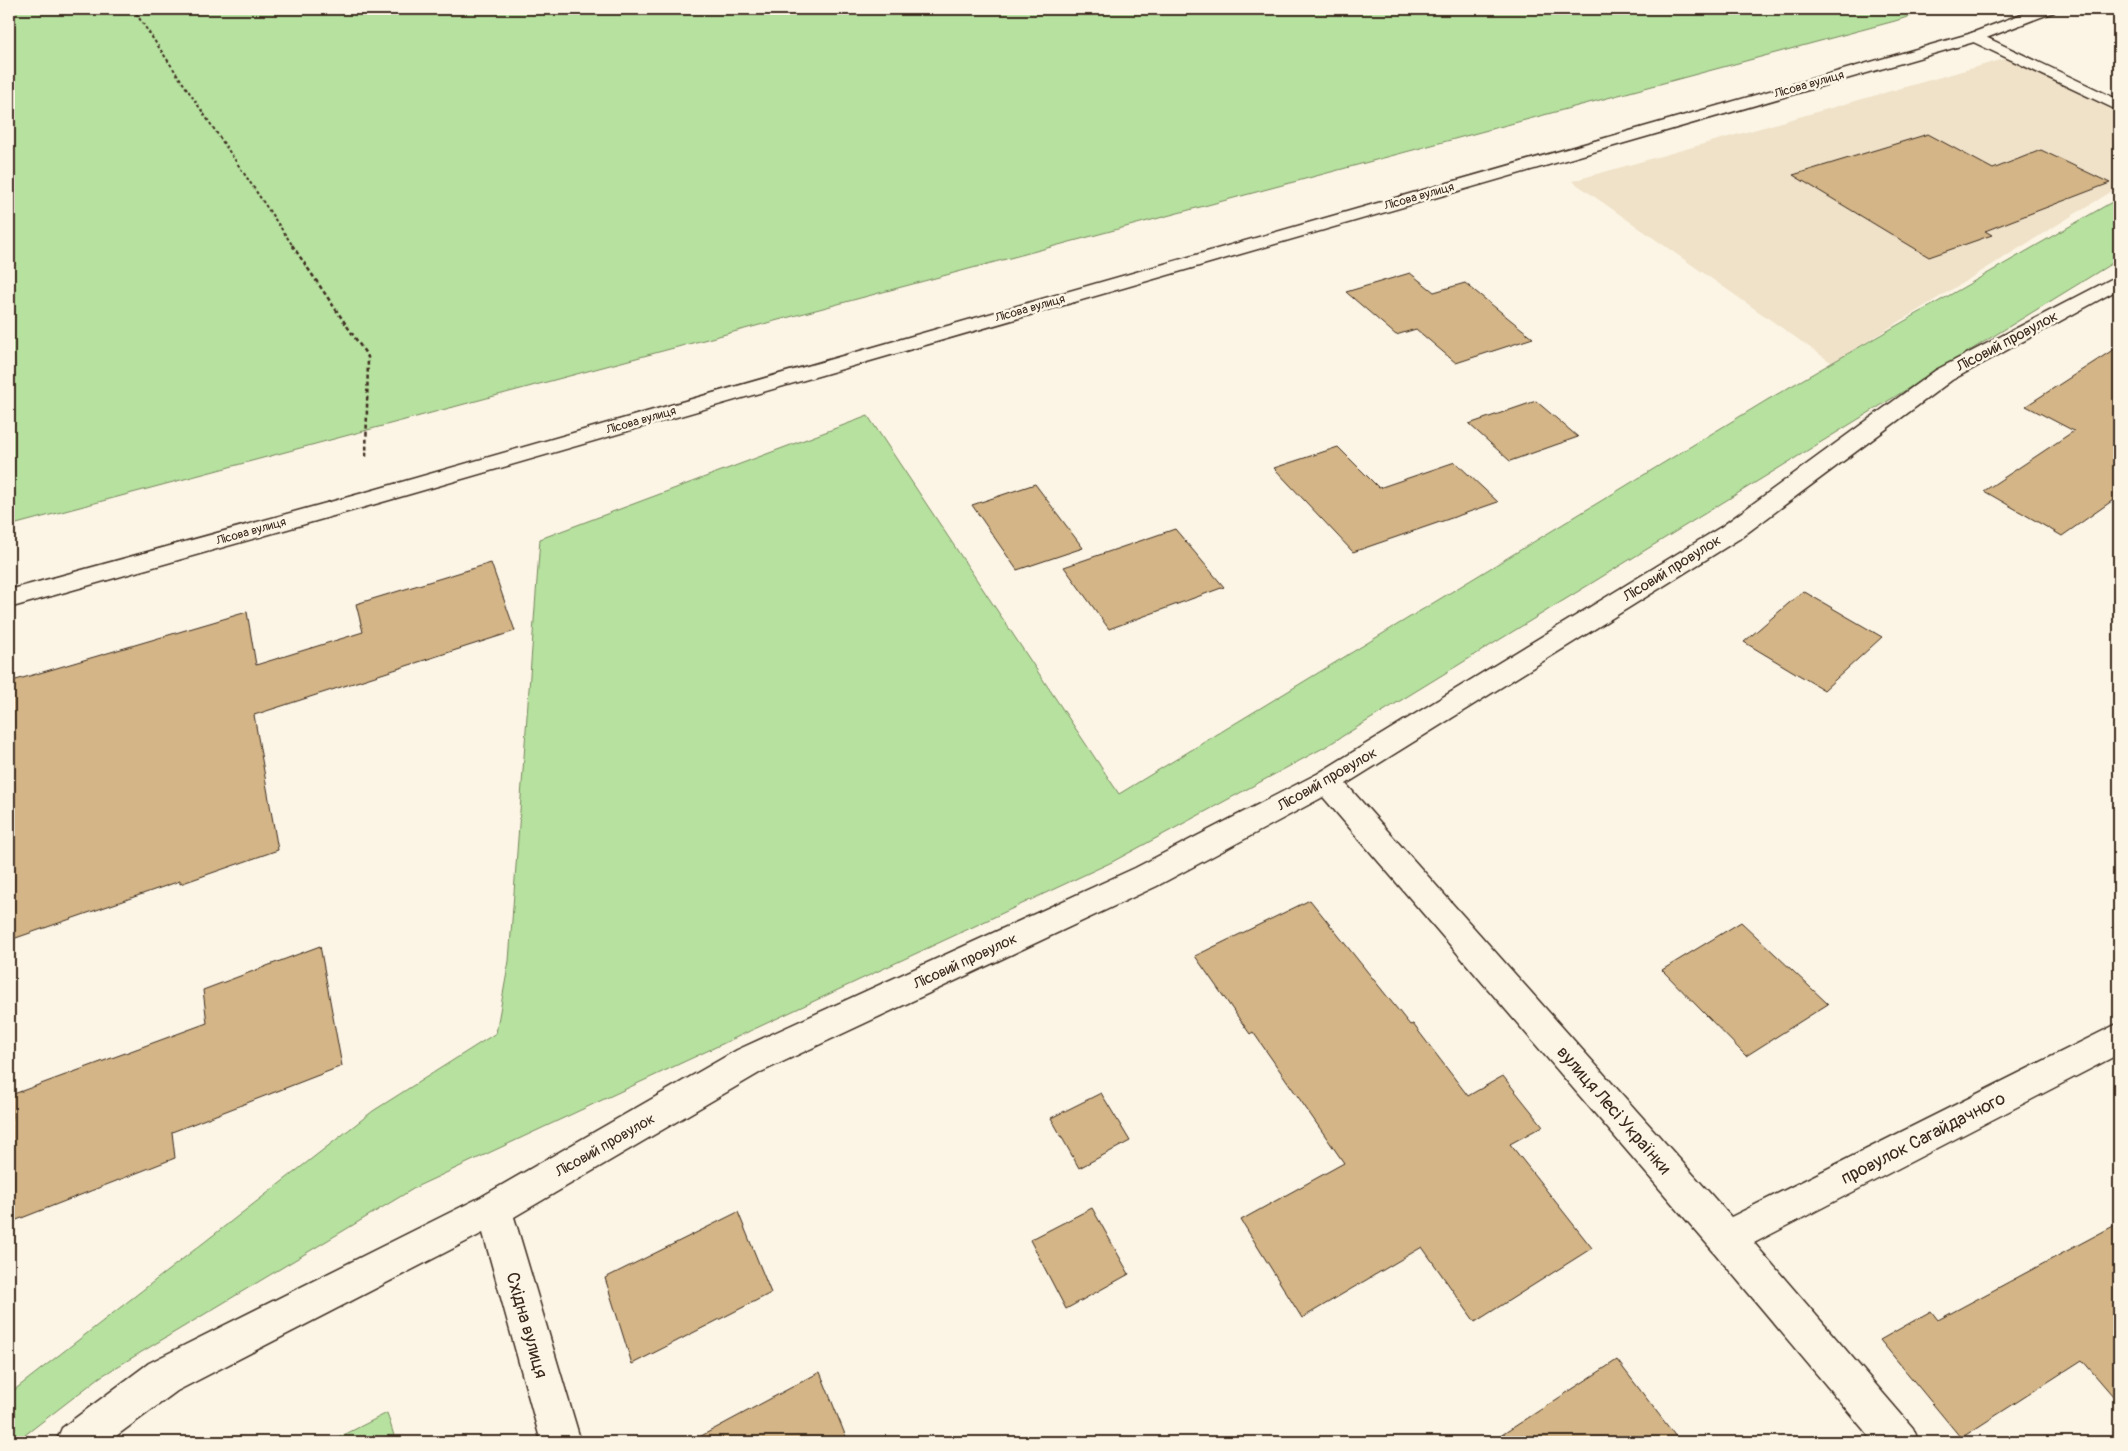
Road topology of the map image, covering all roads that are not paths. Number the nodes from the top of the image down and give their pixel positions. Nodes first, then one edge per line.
1 (2049, 9) edge
2 (1975, 37) junction
3 (2119, 106) edge
4 (2119, 281) edge
5 (9, 599) edge
6 (1326, 782) junction
7 (2119, 1038) edge
8 (494, 1208) junction
9 (1726, 1238) junction
10 (76, 1442) edge
11 (561, 1442) edge
12 (1899, 1442) edge

1 - 2 street, Лісова вулиця
2 - 3 street
2 - 5 street, Лісова вулиця
4 - 6 street, Лісовий провулок
6 - 8 street, Лісовий провулок
6 - 9 street, вулиця Лесі Українки
7 - 9 street, провулок Сагайдачного
8 - 10 street, Лісовий провулок
8 - 11 street, Східна вулиця
9 - 12 street, вулиця Лесі Українки

